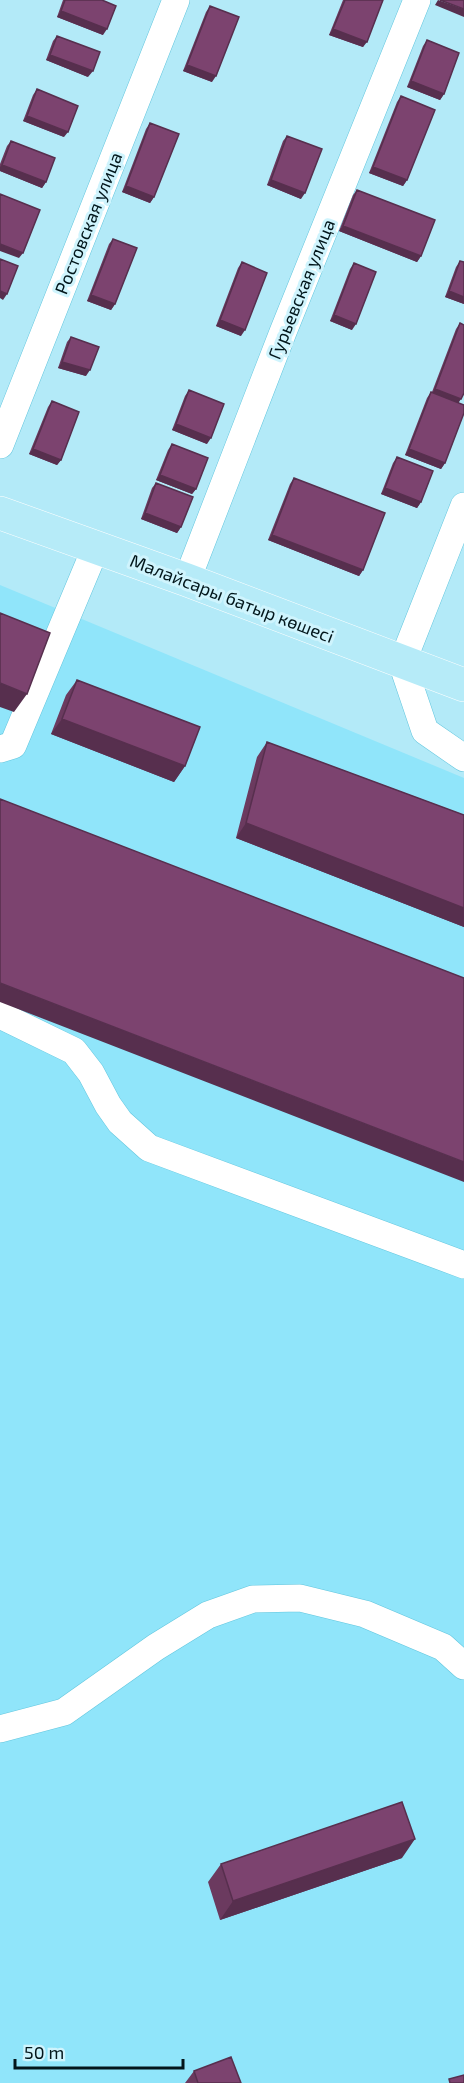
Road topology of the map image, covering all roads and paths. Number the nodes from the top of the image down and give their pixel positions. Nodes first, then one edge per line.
1 (176, 0) edge
2 (417, 0) edge
3 (0, 445) edge
4 (464, 506) edge
5 (0, 513) edge
6 (96, 547) junction
7 (187, 580) junction
8 (402, 663) junction
9 (464, 685) edge
10 (0, 750) edge
11 (464, 758) edge
12 (0, 1015) edge
13 (464, 1265) edge
14 (464, 1665) edge
15 (0, 1728) edge

1 - 3 street, Ростовская улица
2 - 7 street, Гурьевская улица
4 - 8 street
5 - 6 main road, Малайсары батыр көшесі
6 - 7 main road, Малайсары батыр көшесі
6 - 10 street
7 - 8 main road, Малайсары батыр көшесі
8 - 9 main road, Малайсары батыр көшесі
8 - 11 street
12 - 13 street
14 - 15 street

